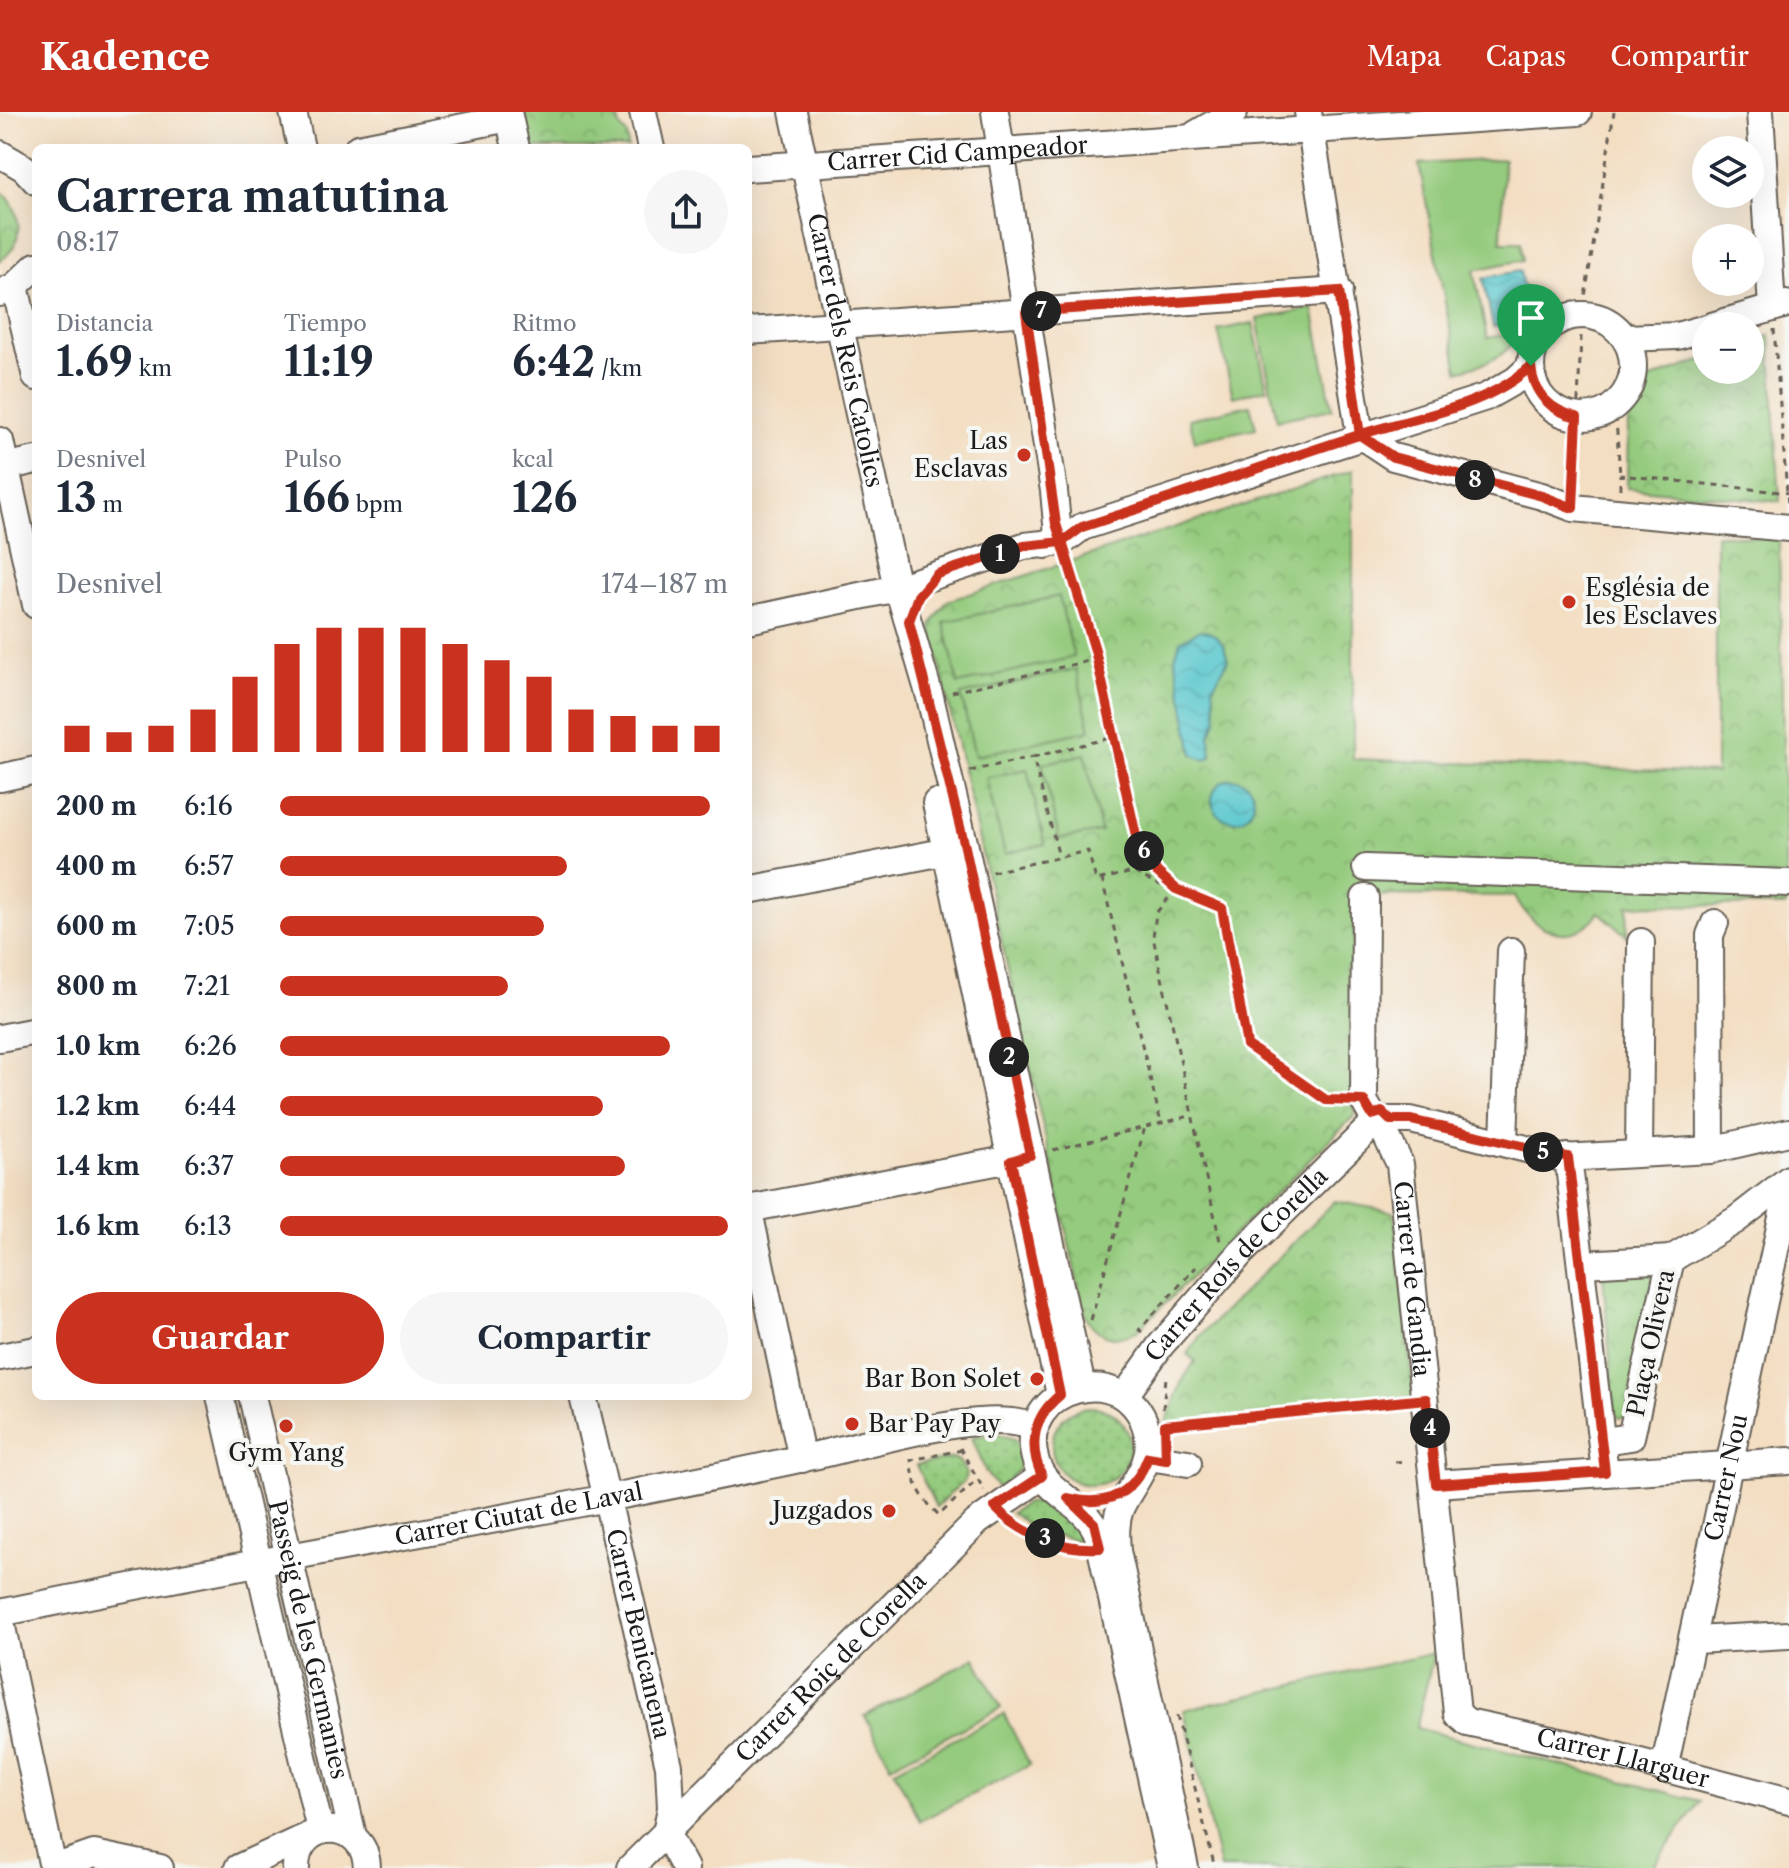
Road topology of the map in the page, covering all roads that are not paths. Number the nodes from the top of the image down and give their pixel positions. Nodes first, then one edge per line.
1 (293, 112) edge
2 (643, 112) edge
3 (793, 112) edge
4 (995, 112) edge
5 (1234, 112) edge
6 (1578, 112) edge
7 (1760, 112) edge
8 (509, 115) edge
9 (1440, 117) edge
10 (1310, 122) edge
11 (1175, 130) junction
12 (300, 144) edge
13 (376, 144) edge
14 (515, 144) edge
15 (650, 144) edge
16 (1002, 151) junction
17 (0, 154) edge
18 (805, 164) junction
19 (752, 168) edge
20 (32, 177) edge
21 (32, 269) edge
22 (8, 290) edge
23 (1339, 291) junction
24 (1780, 305) edge
25 (1026, 312) junction
26 (1757, 312) edge
27 (839, 324) junction
28 (752, 331) edge
29 (1692, 332) edge
30 (1677, 336) junction
31 (1626, 338) junction
32 (32, 365) edge
33 (1531, 366) junction
34 (1633, 370) junction
35 (1486, 397) junction
36 (1550, 406) junction
37 (1360, 435) junction
38 (2, 458) edge
39 (32, 460) edge
40 (1788, 528) edge
41 (1054, 537) junction
42 (1789, 551) edge
43 (937, 574) junction
44 (32, 588) edge
45 (897, 588) junction
46 (752, 614) edge
47 (909, 621) junction
48 (32, 771) edge
49 (0, 778) edge
50 (956, 849) junction
51 (1789, 883) edge
52 (752, 889) edge
53 (1715, 923) dead end
54 (1641, 942) dead end
55 (1511, 951) dead end
56 (32, 1032) edge
57 (0, 1038) edge
58 (1372, 1123) junction
59 (1789, 1132) edge
60 (1504, 1141) junction
61 (1711, 1150) junction
62 (1639, 1153) junction
63 (1568, 1157) junction
64 (1021, 1158) junction
65 (1789, 1182) edge
66 (752, 1207) edge
67 (752, 1227) edge
68 (1671, 1259) junction
69 (1583, 1264) junction
70 (32, 1351) edge
71 (0, 1357) edge
72 (1071, 1391) junction
73 (1124, 1397) junction
74 (221, 1400) edge
75 (253, 1400) edge
76 (584, 1400) edge
77 (1035, 1428) junction
78 (1603, 1441) junction
79 (802, 1459) junction
80 (1789, 1461) edge
81 (1727, 1466) junction
82 (1605, 1472) junction
83 (1042, 1476) junction
84 (1436, 1484) junction
85 (1131, 1487) junction
86 (606, 1497) junction
87 (1068, 1498) junction
88 (289, 1559) junction
89 (259, 1564) junction
90 (0, 1616) edge
91 (1789, 1635) edge
92 (1694, 1640) junction
93 (1457, 1713) joint
94 (669, 1766) junction
95 (1664, 1769) junction
96 (724, 1772) junction
97 (1789, 1801) edge
98 (45, 1825) junction
99 (315, 1832) junction
100 (666, 1833) junction
101 (353, 1836) junction
102 (107, 1855) junction
103 (54, 1868) edge
104 (160, 1868) edge
105 (238, 1868) edge
106 (296, 1868) edge
107 (367, 1868) edge
108 (630, 1868) edge
109 (685, 1868) edge
110 (1171, 1868) edge
111 (1185, 1868) edge

1 - 12 street
2 - 15 street
3 - 18 street, Carrer dels Reis Catolics
4 - 16 street
5 - 11 street
6 - 9 street, Carrer Cid Campeador
7 - 24 street
8 - 13 street
8 - 14 street
9 - 10 street, Carrer Cid Campeador
10 - 11 street, Carrer Cid Campeador
10 - 23 street
11 - 16 street, Carrer Cid Campeador
16 - 18 street, Carrer Cid Campeador
16 - 25 street
17 - 20 street
18 - 19 street, Carrer Cid Campeador
18 - 27 street, Carrer dels Reis Catolics
21 - 22 street
22 - 32 street
23 - 25 street
23 - 37 street
24 - 26 street
25 - 27 street
25 - 41 street
27 - 28 street
27 - 45 street, Carrer dels Reis Catolics
29 - 30 street
30 - 31 street
30 - 34 street
31 - 33 street
31 - 34 street
33 - 35 street
33 - 36 street
34 - 36 street
35 - 36 street
35 - 37 street
37 - 40 street
37 - 41 street
38 - 39 street
38 - 44 street
40 - 42 street
41 - 43 street
43 - 45 street
43 - 47 street
45 - 46 street
45 - 47 street, Carrer dels Reis Catolics
45 - 50 street, Carrer dels Reis Catolics
47 - 50 street, Carrer dels Reis Catolics
48 - 49 street
50 - 52 street
50 - 64 street, Carrer dels Reis Catolics
50 - 64 street, Carrer dels Reis Catolics
51 - 58 street
53 - 61 street
54 - 62 street
55 - 60 street
56 - 57 street
58 - 60 street
58 - 73 street, Carrer Roís de Corella
58 - 84 street, Carrer de Gandia
59 - 61 street
60 - 63 street
61 - 62 street
62 - 63 street
63 - 69 street, Plaça Olivera
64 - 66 street
64 - 72 street, Carrer dels Reis Catolics
64 - 72 street, Carrer dels Reis Catolics
65 - 68 street
65 - 81 street, Carrer Nou
67 - 79 street
68 - 69 street, Plaça Olivera
68 - 78 street, Plaça Olivera
69 - 78 street, Plaça Olivera
70 - 71 street
72 - 73 street
72 - 77 street
73 - 85 street
74 - 89 street, Passeig de les Germanies
75 - 88 street, Passeig de les Germanies
76 - 86 street, Carrer Benicanena
77 - 79 street, Carrer Ciutat de Laval
77 - 83 street
78 - 82 street, Plaça Olivera
79 - 86 street, Carrer Ciutat de Laval
80 - 81 street
81 - 82 street
81 - 92 street, Carrer Nou
82 - 84 street
83 - 87 street
83 - 96 street, Carrer Roiç de Corella
84 - 93 street, Carrer de Gandia
85 - 87 street
85 - 111 street
86 - 88 street, Carrer Ciutat de Laval
86 - 94 street, Carrer Benicanena
87 - 110 street
88 - 89 street, Carrer Ciutat de Laval
88 - 101 street, Passeig de les Germanies
89 - 90 street, Carrer Ciutat de Laval
89 - 99 street, Passeig de les Germanies
90 - 98 street
91 - 92 street
92 - 95 street, Carrer Nou
93 - 95 street, Carrer Llarguer
94 - 96 street
94 - 100 street, Carrer Benicanena
95 - 97 street, Carrer Llarguer
96 - 100 street, Carrer Roiç de Corella
98 - 102 street
98 - 103 street
99 - 101 street
99 - 105 street
99 - 106 street
100 - 108 street, Carrer Roiç de Corella
100 - 109 street
101 - 107 street, Passeig de les Germanies
102 - 103 street
102 - 104 street

